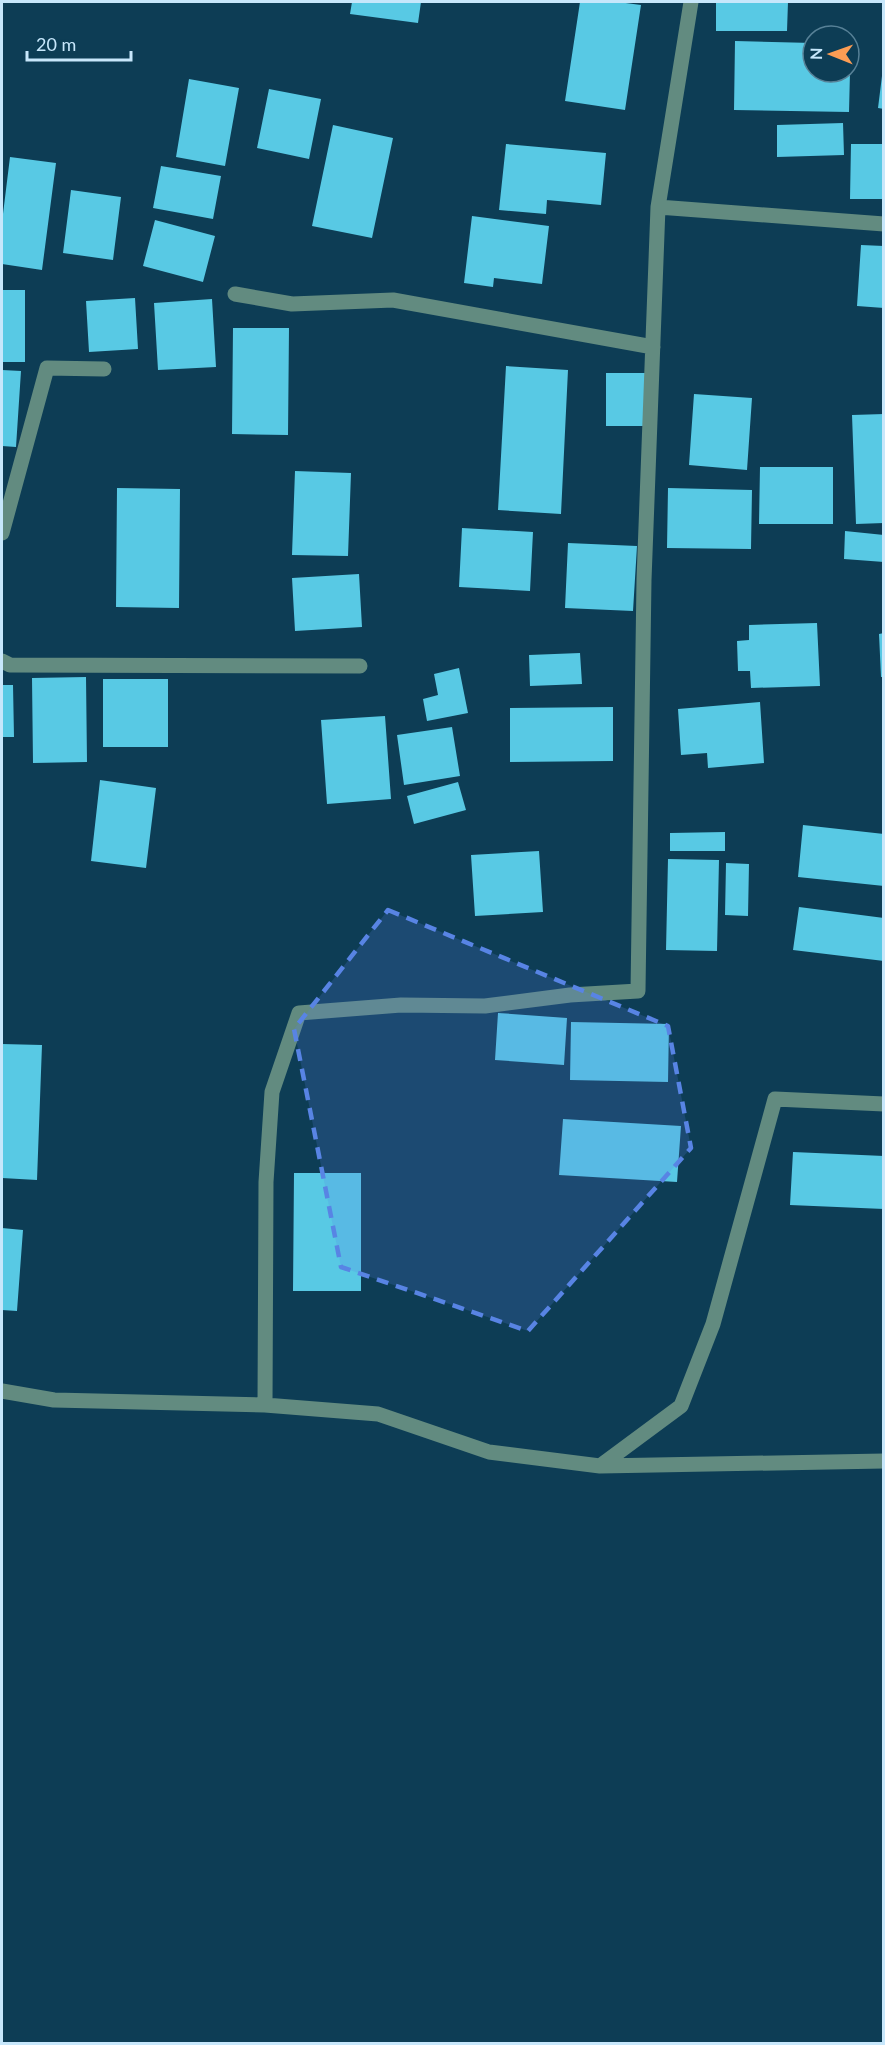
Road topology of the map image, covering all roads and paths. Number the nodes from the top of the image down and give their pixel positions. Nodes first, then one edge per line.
1 (691, 2) edge
2 (658, 207) junction
3 (884, 224) edge
4 (235, 294) dead end
5 (654, 346) junction
6 (104, 369) dead end
7 (2, 533) edge
8 (2, 661) edge
9 (360, 666) dead end
10 (884, 1104) edge
11 (2, 1391) edge
12 (265, 1406) junction
13 (884, 1461) edge
14 (600, 1466) junction

1 - 2 street
2 - 3 street
2 - 5 street
4 - 5 street
5 - 12 street
6 - 7 street
8 - 9 street
10 - 14 street
11 - 12 street
12 - 14 street
13 - 14 street

